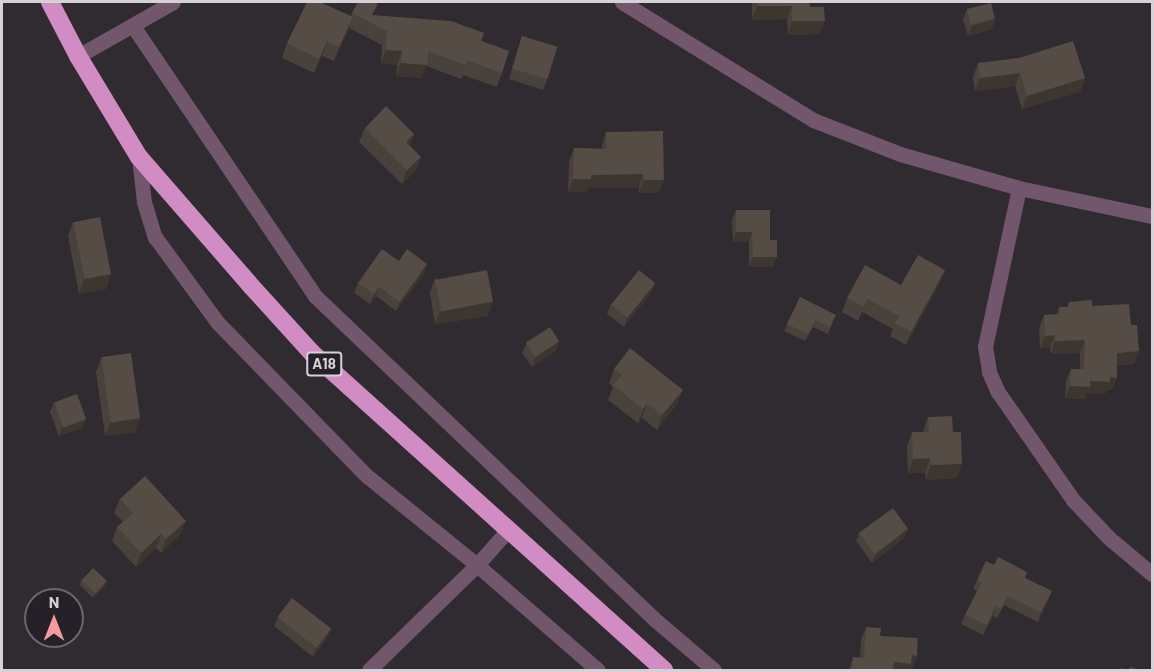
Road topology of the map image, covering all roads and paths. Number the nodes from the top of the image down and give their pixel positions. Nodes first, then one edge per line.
1 (50, 2) edge
2 (173, 2) edge
3 (622, 2) edge
4 (133, 26) junction
5 (78, 56) junction
6 (139, 157) junction
7 (1019, 188) junction
8 (1152, 216) edge
9 (508, 530) junction
10 (477, 565) junction
11 (1152, 574) edge
12 (369, 670) edge
13 (598, 670) edge
14 (664, 670) edge
15 (714, 670) edge

1 - 5 highway, A18
2 - 4 street
3 - 7 street
4 - 5 street
4 - 15 street
5 - 6 highway, A18
6 - 9 highway, A18
6 - 10 street
7 - 8 street
7 - 11 street
9 - 10 street
9 - 14 highway, A18
10 - 12 street
10 - 13 street

